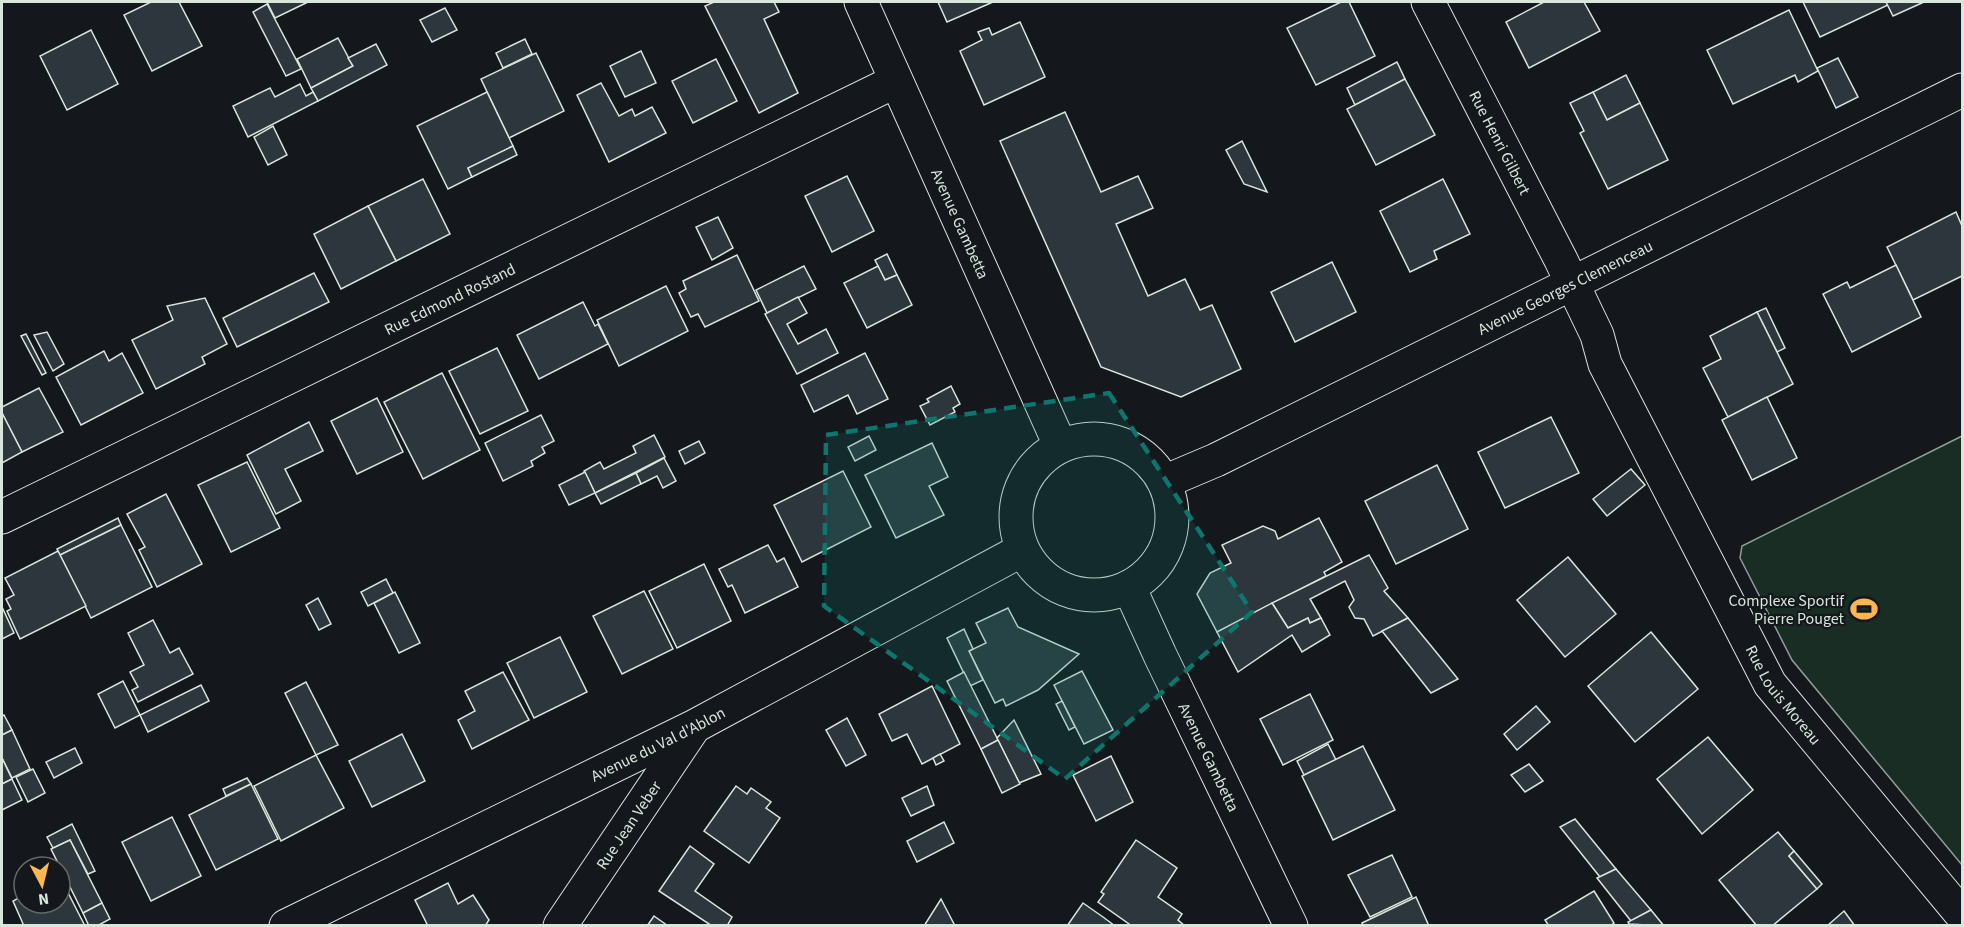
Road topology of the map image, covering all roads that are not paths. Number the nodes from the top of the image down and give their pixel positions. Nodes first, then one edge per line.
1 (861, 2) edge
2 (1428, 2) edge
3 (896, 81) junction
4 (1962, 90) edge
5 (1571, 282) junction
6 (1060, 445) junction
7 (1164, 482) junction
8 (2, 517) edge
9 (1022, 550) junction
10 (1130, 587) junction
11 (695, 726) junction
12 (1962, 915) edge
13 (1280, 919) edge
14 (286, 926) edge
15 (560, 926) edge

1 - 3 street, Avenue Gambetta
2 - 5 street, Rue Henri Gilbert
3 - 6 street, Avenue Gambetta
3 - 8 street, Rue Edmond Rostand
4 - 5 street, Avenue Georges Clemenceau
5 - 7 street, Avenue Georges Clemenceau
5 - 12 street, Rue Louis Moreau
6 - 7 street
6 - 9 street
7 - 10 street
9 - 10 street
9 - 11 street, Avenue du Val d'Ablon
10 - 13 street, Avenue Gambetta
11 - 14 street, Avenue du Val d'Ablon
11 - 15 street, Rue Jean Veber

